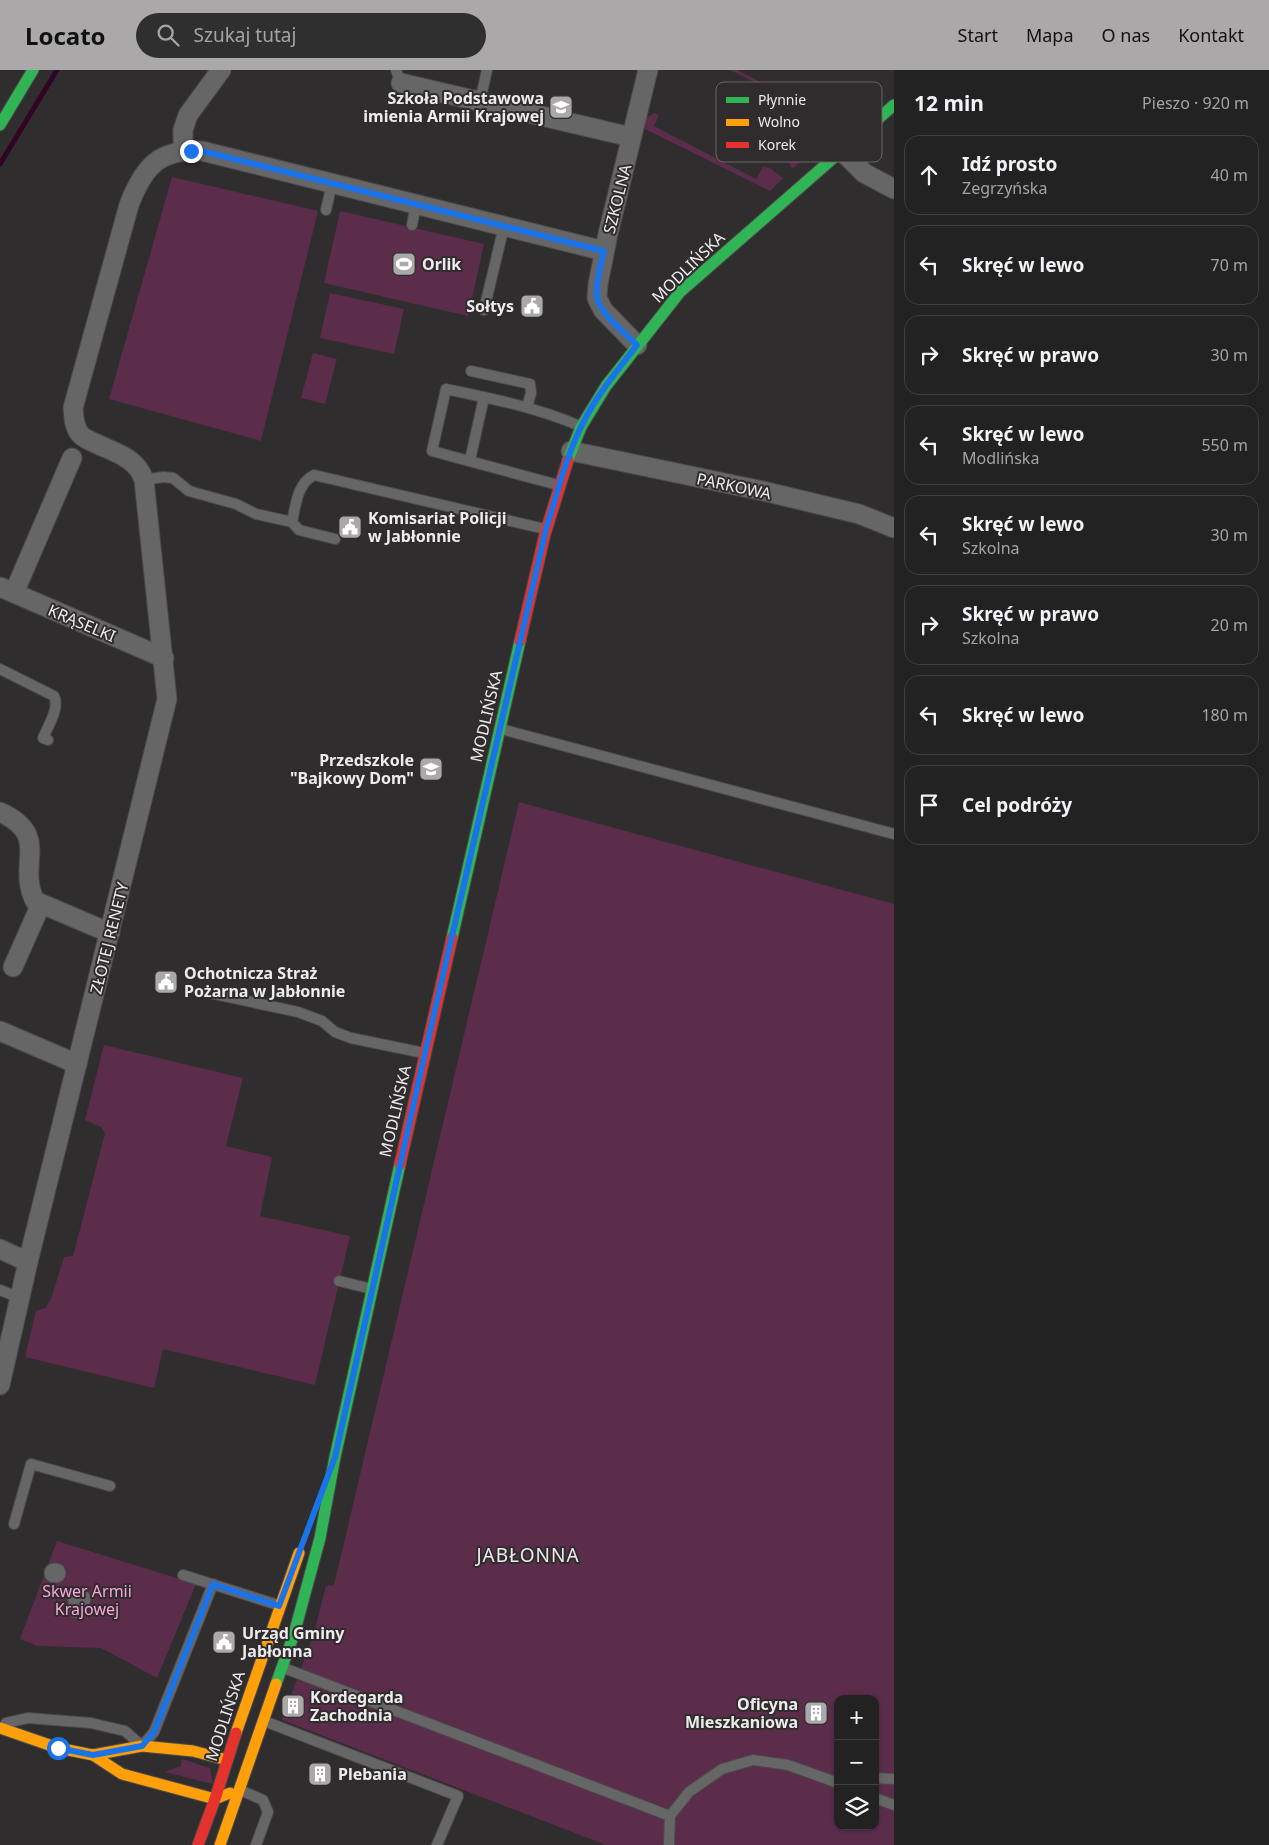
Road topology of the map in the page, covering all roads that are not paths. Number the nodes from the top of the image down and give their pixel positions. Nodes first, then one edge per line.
1 (32, 70) edge
2 (221, 70) edge
3 (487, 70) edge
4 (648, 70) edge
5 (399, 76) edge
6 (480, 101) junction
7 (894, 105) edge
8 (882, 116) edge
9 (0, 125) edge
10 (631, 137) junction
11 (183, 150) junction
12 (829, 162) edge
13 (853, 162) edge
14 (332, 183) junction
15 (894, 189) edge
16 (416, 204) junction
17 (326, 210) dead end
18 (412, 225) dead end
19 (504, 226) junction
20 (604, 251) junction
21 (484, 310) dead end
22 (637, 345) junction
23 (471, 371) dead end
24 (484, 397) junction
25 (527, 406) junction
26 (581, 427) junction
27 (571, 451) junction
28 (72, 458) dead end
29 (470, 460) junction
30 (145, 483) junction
31 (560, 485) junction
32 (292, 522) junction
33 (894, 528) edge
34 (546, 529) junction
35 (335, 539) dead end
36 (4, 590) edge
37 (164, 658) junction
38 (0, 669) edge
39 (500, 729) junction
40 (48, 740) dead end
41 (0, 812) edge
42 (894, 834) edge
43 (41, 904) junction
44 (110, 933) junction
45 (13, 967) dead end
46 (205, 992) dead end
47 (0, 1030) edge
48 (425, 1053) junction
49 (78, 1064) junction
50 (0, 1249) edge
51 (28, 1262) junction
52 (339, 1282) dead end
53 (373, 1289) junction
54 (0, 1290) edge
55 (20, 1298) junction
56 (0, 1384) edge
57 (335, 1457) junction
58 (110, 1486) dead end
59 (311, 1522) dead end
60 (14, 1524) dead end
61 (304, 1541) dead end
62 (183, 1575) dead end
63 (213, 1584) junction
64 (279, 1606) junction
65 (261, 1660) junction
66 (282, 1668) junction
67 (263, 1720) junction
68 (0, 1727) edge
69 (142, 1746) junction
70 (93, 1755) junction
71 (227, 1760) junction
72 (821, 1777) junction
73 (834, 1777) edge
74 (879, 1778) edge
75 (894, 1779) edge
76 (834, 1782) edge
77 (239, 1790) junction
78 (215, 1799) junction
79 (879, 1799) edge
80 (894, 1805) edge
81 (670, 1816) junction
82 (198, 1845) edge
83 (220, 1845) edge
84 (256, 1845) edge
85 (437, 1845) edge
86 (669, 1845) edge

1 - 9 main road
2 - 11 street
3 - 6 lane
4 - 10 street, SZKOLNA
5 - 6 street
6 - 10 street
7 - 8 main road, MODLIŃSKA
10 - 20 street, SZKOLNA
11 - 14 street
11 - 30 street
12 - 22 main road, MODLIŃSKA
13 - 15 street
14 - 16 street
14 - 17 lane
16 - 18 lane
16 - 19 street
19 - 20 street
19 - 21 lane
20 - 22 street, SZKOLNA
22 - 26 main road, MODLIŃSKA
23 - 25 lane
24 - 25 lane
24 - 29 lane
24 - 29 lane
25 - 26 lane
26 - 27 main road, MODLIŃSKA
27 - 31 main road, MODLIŃSKA
27 - 33 street, PARKOWA
28 - 36 street
29 - 31 lane
30 - 32 lane
30 - 37 street, ZŁOTEJ RENETY
31 - 34 main road, MODLIŃSKA
32 - 34 lane
32 - 35 lane
34 - 39 main road, MODLIŃSKA
36 - 37 street, KRĄSELKI
37 - 44 street, ZŁOTEJ RENETY
38 - 40 lane
39 - 42 lane
39 - 48 main road, MODLIŃSKA
41 - 43 street
43 - 44 street
43 - 45 street
44 - 49 street, ZŁOTEJ RENETY
46 - 48 lane
47 - 49 street
48 - 53 main road, MODLIŃSKA
49 - 51 street, ZŁOTEJ RENETY
50 - 51 street
51 - 55 street, ZŁOTEJ RENETY
52 - 53 lane
53 - 57 main road, MODLIŃSKA
54 - 55 lane
55 - 56 street, ZŁOTEJ RENETY
57 - 59 main road, MODLIŃSKA
57 - 66 main road, MODLIŃSKA
58 - 60 lane
61 - 64 main road, MODLIŃSKA
62 - 63 lane
63 - 64 lane
63 - 69 lane
64 - 65 main road, MODLIŃSKA
65 - 66 lane
65 - 71 main road, MODLIŃSKA
66 - 67 main road, MODLIŃSKA
66 - 81 lane
67 - 77 main road, MODLIŃSKA
67 - 85 lane
68 - 69 lane
68 - 70 main road
69 - 70 main road
69 - 71 main road
70 - 78 main road
71 - 77 main road
71 - 78 main road, MODLIŃSKA
72 - 73 lane
72 - 76 lane
72 - 81 lane
74 - 75 lane
77 - 78 main road
77 - 83 main road, MODLIŃSKA
77 - 84 lane
78 - 82 main road, MODLIŃSKA
79 - 80 lane
81 - 86 lane

